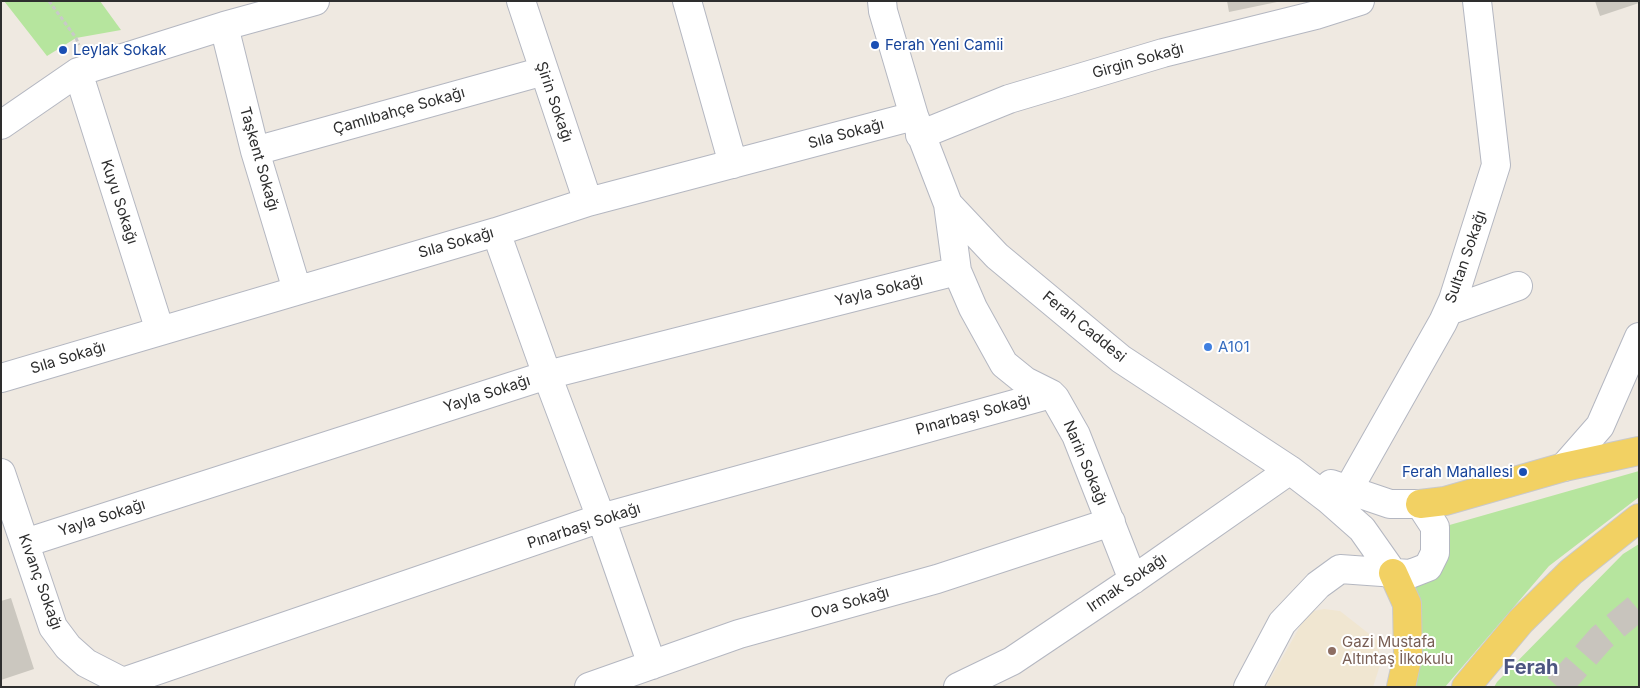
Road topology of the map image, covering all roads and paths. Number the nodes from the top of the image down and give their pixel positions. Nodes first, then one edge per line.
1 (49, 1) edge
2 (314, 1) edge
3 (521, 1) edge
4 (687, 1) edge
5 (882, 1) edge
6 (1360, 1) edge
7 (1477, 1) edge
8 (224, 26) junction
9 (82, 71) junction
10 (544, 71) junction
11 (1, 125) edge
12 (917, 126) junction
13 (255, 151) junction
14 (733, 164) junction
15 (588, 202) junction
16 (948, 204) junction
17 (496, 232) junction
18 (957, 271) junction
19 (1518, 286) dead end
20 (297, 290) junction
21 (1448, 311) junction
22 (160, 331) junction
23 (1638, 342) edge
24 (546, 375) junction
25 (1, 378) edge
26 (1051, 394) junction
27 (1639, 451) edge
28 (1564, 468) junction
29 (1290, 470) junction
30 (1, 473) edge
31 (1348, 490) junction
32 (1420, 504) junction
33 (601, 518) junction
34 (1639, 518) edge
35 (1111, 522) junction
36 (25, 543) junction
37 (1393, 573) junction
38 (1133, 580) junction
39 (652, 665) junction
40 (127, 684) edge
41 (589, 687) edge
42 (958, 687) edge
43 (1248, 687) edge
44 (1401, 687) edge
45 (1466, 687) edge

1 - 9 path
2 - 8 street
3 - 10 street, Şirin Sokağı
4 - 14 street
5 - 12 street, Ferah Caddesi
6 - 12 street, Girgin Sokağı
7 - 21 street, Sultan Sokağı
8 - 9 street
8 - 13 street, Taşkent Sokağı
9 - 11 street
9 - 22 street, Kuyu Sokağı
10 - 13 street, Çamlıbahçe Sokağı
10 - 15 street, Şirin Sokağı
12 - 14 street, Sıla Sokağı
12 - 16 street, Ferah Caddesi
13 - 20 street, Taşkent Sokağı
14 - 15 street, Sıla Sokağı
15 - 17 street, Sıla Sokağı
16 - 18 street
16 - 29 street, Ferah Caddesi
17 - 20 street, Sıla Sokağı
17 - 24 street
18 - 24 street, Yayla Sokağı
18 - 26 street
19 - 21 street
20 - 22 street, Sıla Sokağı
21 - 31 street, Sultan Sokağı
22 - 25 street, Sıla Sokağı
23 - 28 street
24 - 33 street
24 - 36 street, Yayla Sokağı
26 - 33 street, Pınarbaşı Sokağı
26 - 35 street, Narin Sokağı
27 - 28 main road
28 - 32 main road
29 - 31 street
29 - 37 street, Ferah Caddesi
29 - 38 street, Irmak Sokağı
30 - 36 street, Kıvanç Sokağı
31 - 32 street
32 - 37 street
33 - 39 street
33 - 40 street, Pınarbaşı Sokağı
34 - 45 main road
35 - 38 street, Narin Sokağı
35 - 39 street, Ova Sokağı
36 - 40 street, Kıvanç Sokağı
37 - 43 street
37 - 44 main road
38 - 42 street, Irmak Sokağı
39 - 41 street, Ova Sokağı

